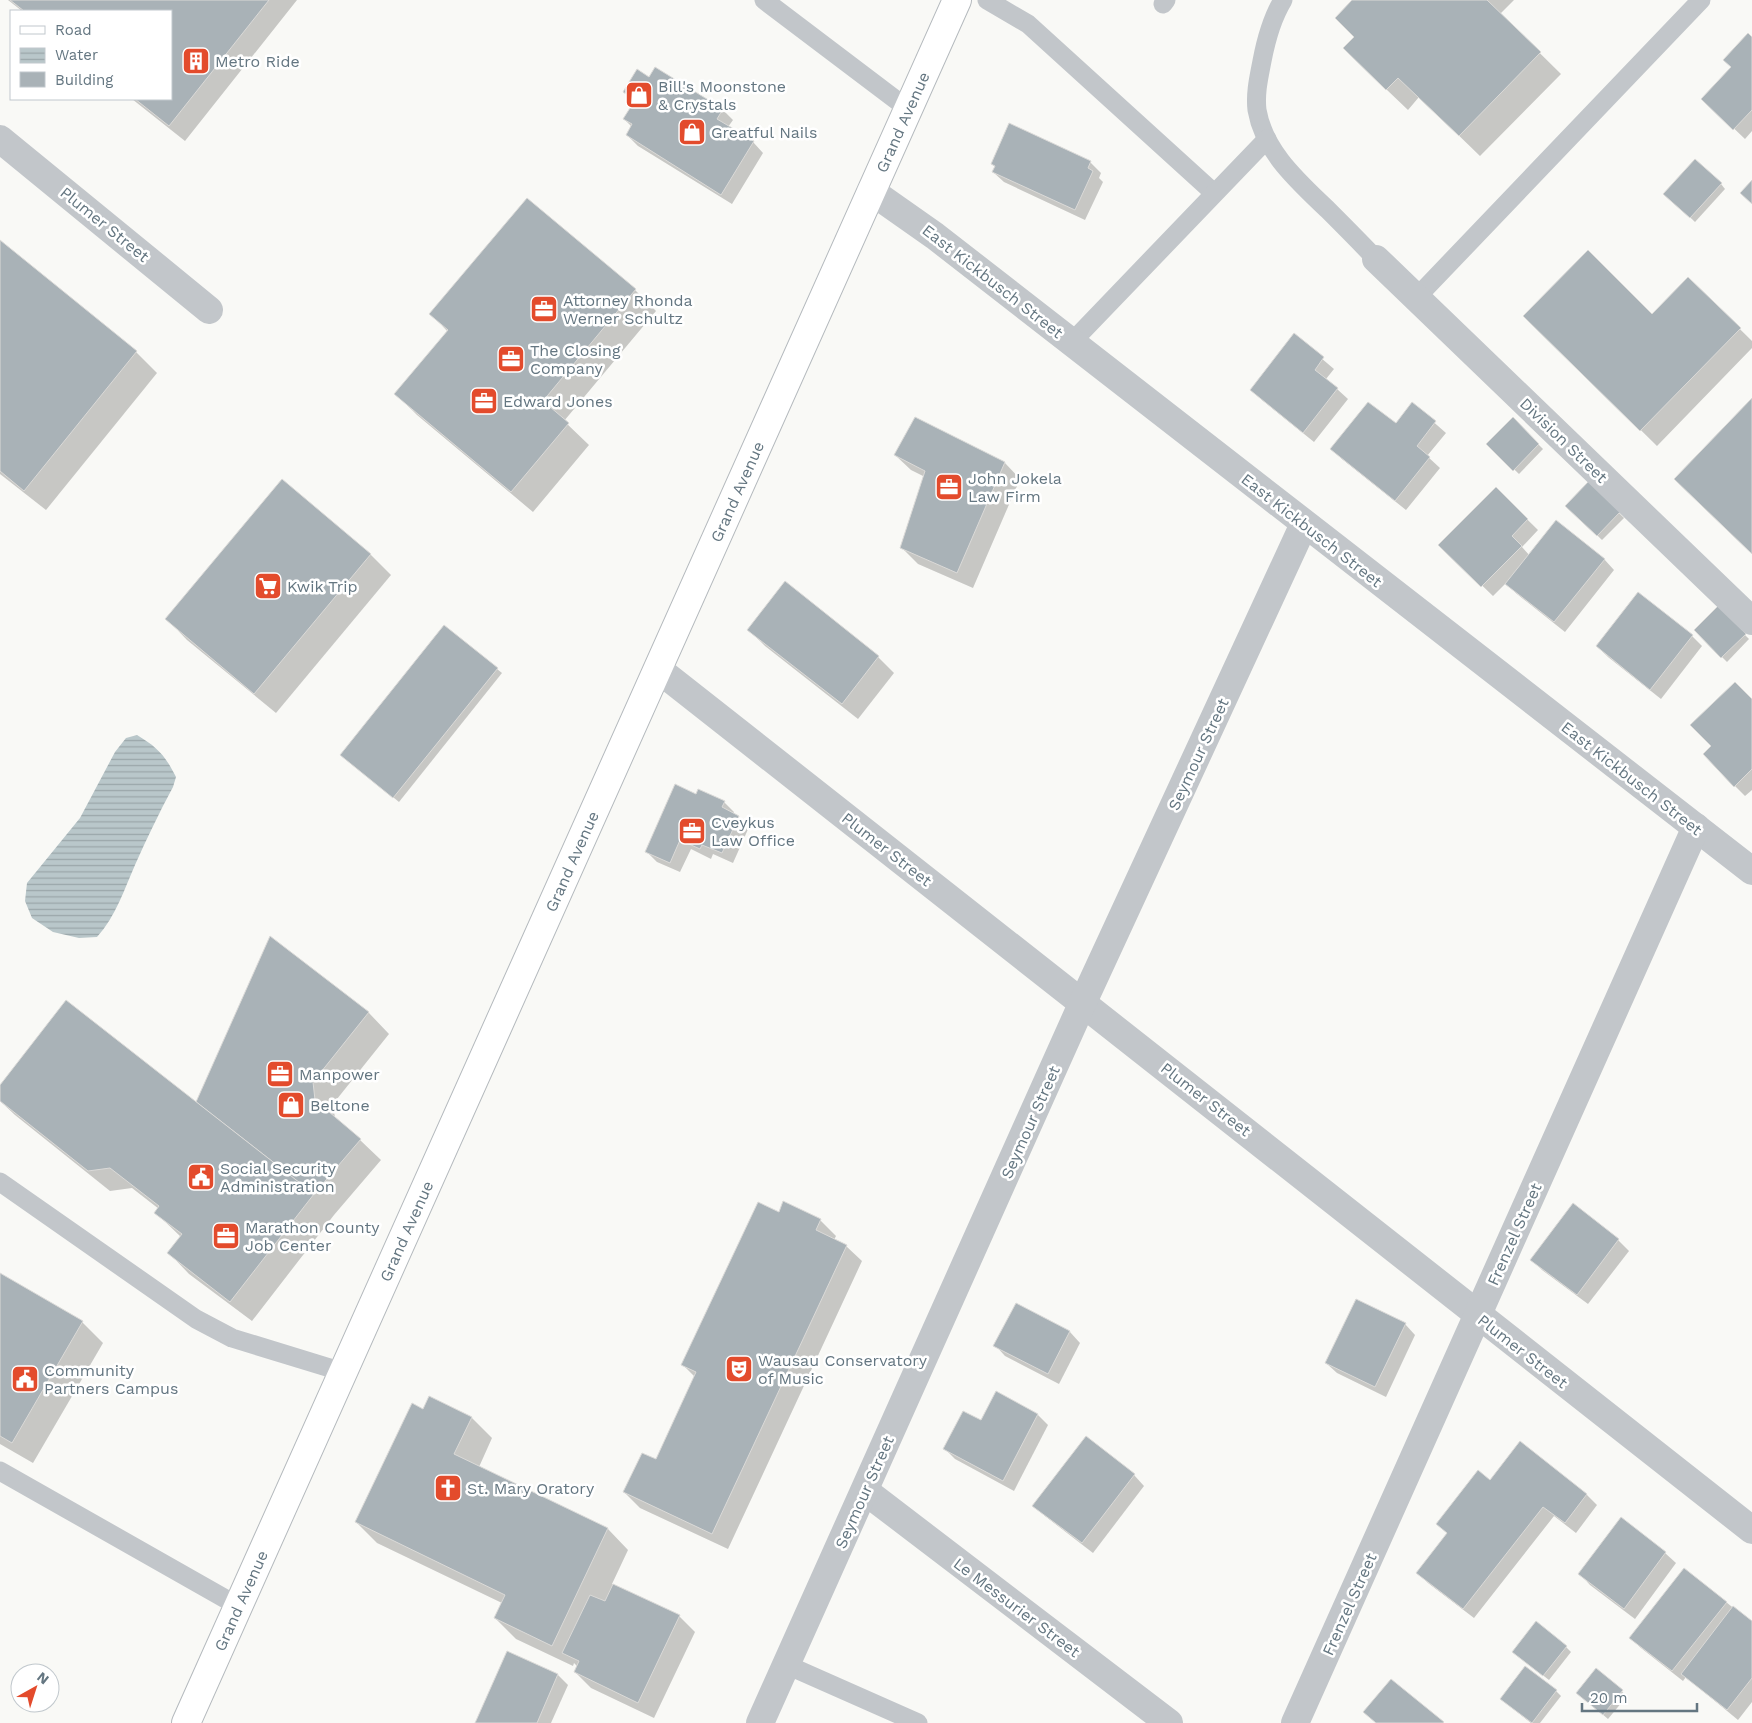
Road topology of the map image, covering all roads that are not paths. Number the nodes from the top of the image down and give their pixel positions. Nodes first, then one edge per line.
1 (764, 0) edge
2 (957, 0) edge
3 (987, 0) edge
4 (1283, 0) edge
5 (1701, 0) edge
6 (908, 110) junction
7 (0, 139) edge
8 (1267, 139) junction
9 (871, 191) junction
10 (1214, 193) junction
11 (1376, 259) joint
12 (1416, 298) junction
13 (209, 310) dead end
14 (1072, 343) junction
15 (1304, 524) junction
16 (1752, 621) edge
17 (659, 670) junction
18 (1696, 827) junction
19 (1751, 870) edge
20 (1083, 1002) junction
21 (0, 1182) edge
22 (1478, 1315) junction
23 (343, 1372) junction
24 (0, 1471) edge
25 (865, 1491) junction
26 (1752, 1530) edge
27 (238, 1606) junction
28 (787, 1665) junction
29 (186, 1723) edge
30 (760, 1723) edge
31 (918, 1723) edge
32 (1169, 1723) edge
33 (1296, 1723) edge

1 - 6 lane
2 - 6 main road, Grand Avenue
3 - 10 lane
4 - 8 lane
5 - 12 lane
6 - 9 main road, Grand Avenue
7 - 13 street, Plumer Street
8 - 10 lane
8 - 11 lane
9 - 14 street, East Kickbusch Street
9 - 17 main road, Grand Avenue
10 - 14 lane
11 - 12 street, Division Street
12 - 16 street, Division Street
14 - 15 street, East Kickbusch Street
15 - 18 street, East Kickbusch Street
15 - 20 street, Seymour Street
17 - 20 street, Plumer Street
17 - 23 main road, Grand Avenue
18 - 19 street, East Kickbusch Street
18 - 22 street, Frenzel Street
20 - 22 street, Plumer Street
20 - 25 street, Seymour Street
21 - 23 lane
22 - 26 street, Plumer Street
22 - 33 street, Frenzel Street
23 - 27 main road, Grand Avenue
24 - 27 lane
25 - 28 street, Seymour Street
25 - 32 street, Le Messurier Street
27 - 29 main road, Grand Avenue
28 - 30 street, Seymour Street
28 - 31 lane

